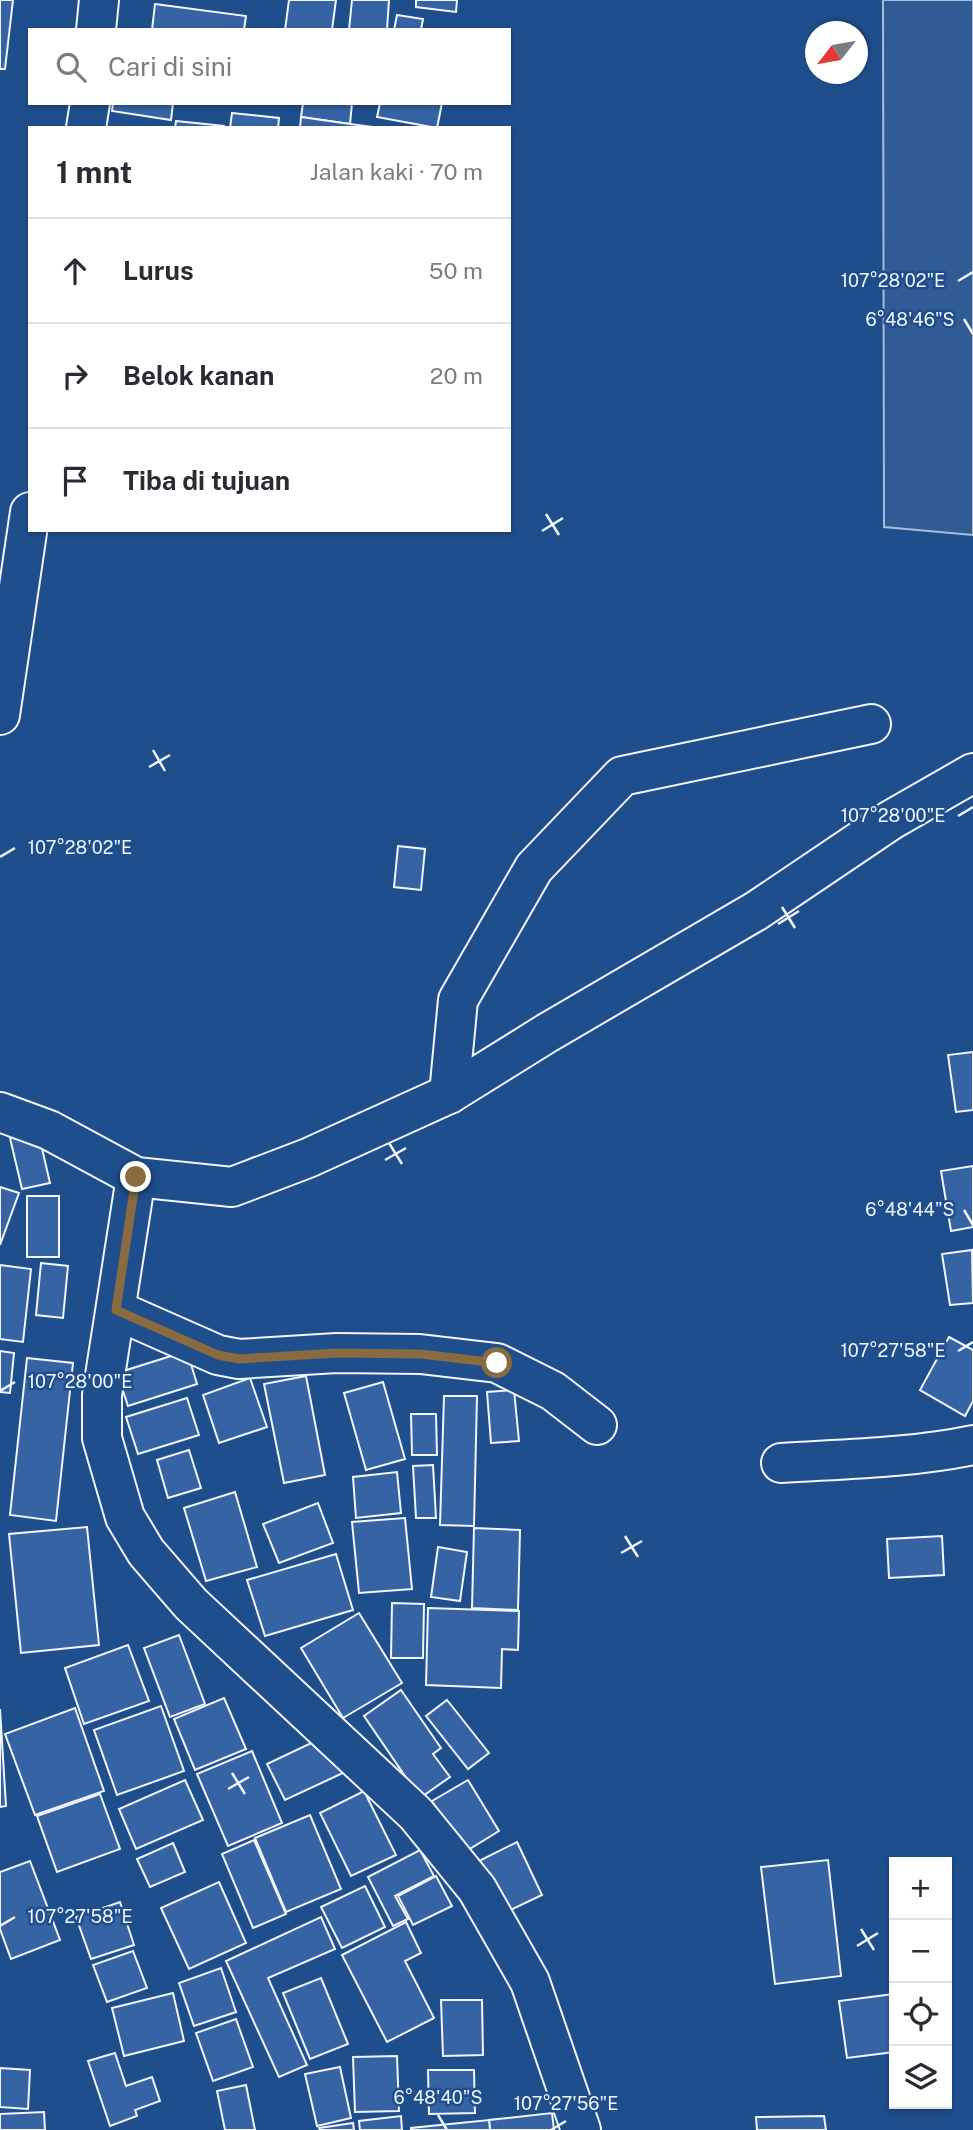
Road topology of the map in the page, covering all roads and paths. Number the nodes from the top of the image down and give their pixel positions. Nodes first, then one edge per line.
1 (99, 0) edge
2 (96, 28) edge
3 (90, 105) edge
4 (86, 126) edge
5 (28, 526) edge
6 (0, 715) edge
7 (871, 724) dead end
8 (973, 774) edge
9 (449, 1094) junction
10 (0, 1112) edge
11 (136, 1177) junction
12 (116, 1310) junction
13 (597, 1425) dead end
14 (973, 1445) edge
15 (781, 1463) dead end
16 (581, 2130) edge

1 - 2 main road
3 - 4 main road
5 - 6 main road
7 - 9 main road
8 - 9 main road
9 - 11 main road
10 - 11 main road
11 - 12 main road
12 - 13 main road
12 - 16 main road
14 - 15 main road

